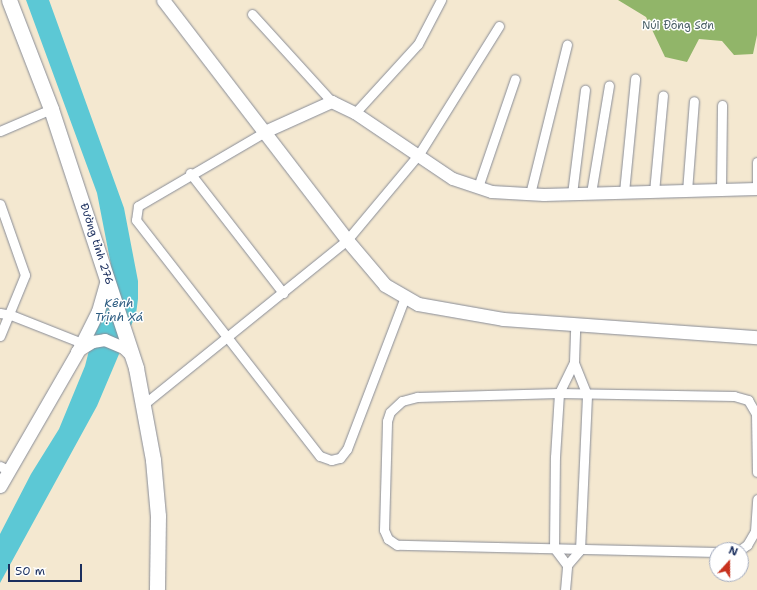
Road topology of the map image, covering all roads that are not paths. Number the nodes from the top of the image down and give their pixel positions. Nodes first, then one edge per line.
1 (10, 0) edge
2 (163, 0) edge
3 (441, 0) edge
4 (252, 14) dead end
5 (499, 26) dead end
6 (567, 45) dead end
7 (515, 79) dead end
8 (635, 79) dead end
9 (609, 86) dead end
10 (586, 90) dead end
11 (663, 94) dead end
12 (694, 101) dead end
13 (332, 102) junction
14 (722, 105) dead end
15 (51, 109) junction
16 (355, 113) junction
17 (0, 131) edge
18 (263, 133) junction
19 (419, 154) junction
20 (757, 162) edge
21 (190, 173) junction
22 (478, 187) junction
23 (757, 189) edge
24 (721, 190) junction
25 (687, 191) junction
26 (624, 192) junction
27 (654, 192) junction
28 (591, 193) junction
29 (530, 194) junction
30 (572, 194) junction
31 (0, 204) edge
32 (347, 240) junction
33 (108, 280) junction
34 (283, 293) junction
35 (405, 297) junction
36 (0, 313) edge
37 (11, 315) junction
38 (575, 325) junction
39 (0, 336) edge
40 (757, 337) edge
41 (227, 338) junction
42 (80, 347) junction
43 (132, 356) junction
44 (574, 362) junction
45 (559, 393) junction
46 (587, 395) junction
47 (144, 404) junction
48 (4, 468) edge
49 (757, 472) edge
50 (0, 486) edge
51 (757, 499) edge
52 (749, 542) edge
53 (554, 548) junction
54 (580, 550) junction
55 (709, 552) edge
56 (567, 565) junction
57 (157, 590) edge
58 (565, 590) edge

1 - 15 main road, Đường tỉnh 276
2 - 18 main road
3 - 16 street
4 - 13 street
5 - 19 street
6 - 29 street
7 - 22 street
8 - 26 street
9 - 28 street
10 - 30 street
11 - 27 street
12 - 25 street
13 - 16 street
13 - 18 street
14 - 24 street
15 - 17 street
15 - 33 main road, Đường tỉnh 276
16 - 19 street
18 - 21 street
18 - 32 main road
19 - 22 street
19 - 32 street
20 - 23 street
21 - 34 street
21 - 41 street
22 - 29 street
23 - 24 street
24 - 25 street
25 - 27 street
26 - 27 street
26 - 28 street
28 - 30 street
29 - 30 street
31 - 37 street
32 - 34 street
32 - 35 main road
33 - 42 main road
33 - 43 main road, Đường tỉnh 276
34 - 41 street
35 - 38 main road
35 - 41 street
36 - 37 street
37 - 39 street
37 - 42 street
38 - 40 main road
38 - 44 street
41 - 47 street
42 - 43 street
42 - 48 main road
43 - 47 main road, Đường tỉnh 276
44 - 45 street
44 - 46 street
45 - 46 street
45 - 53 street
45 - 53 street
46 - 49 street
46 - 54 street
47 - 57 main road, Đường tỉnh 276
48 - 50 main road
51 - 52 street
53 - 54 street
53 - 56 street
54 - 55 street
54 - 56 street
56 - 58 street

